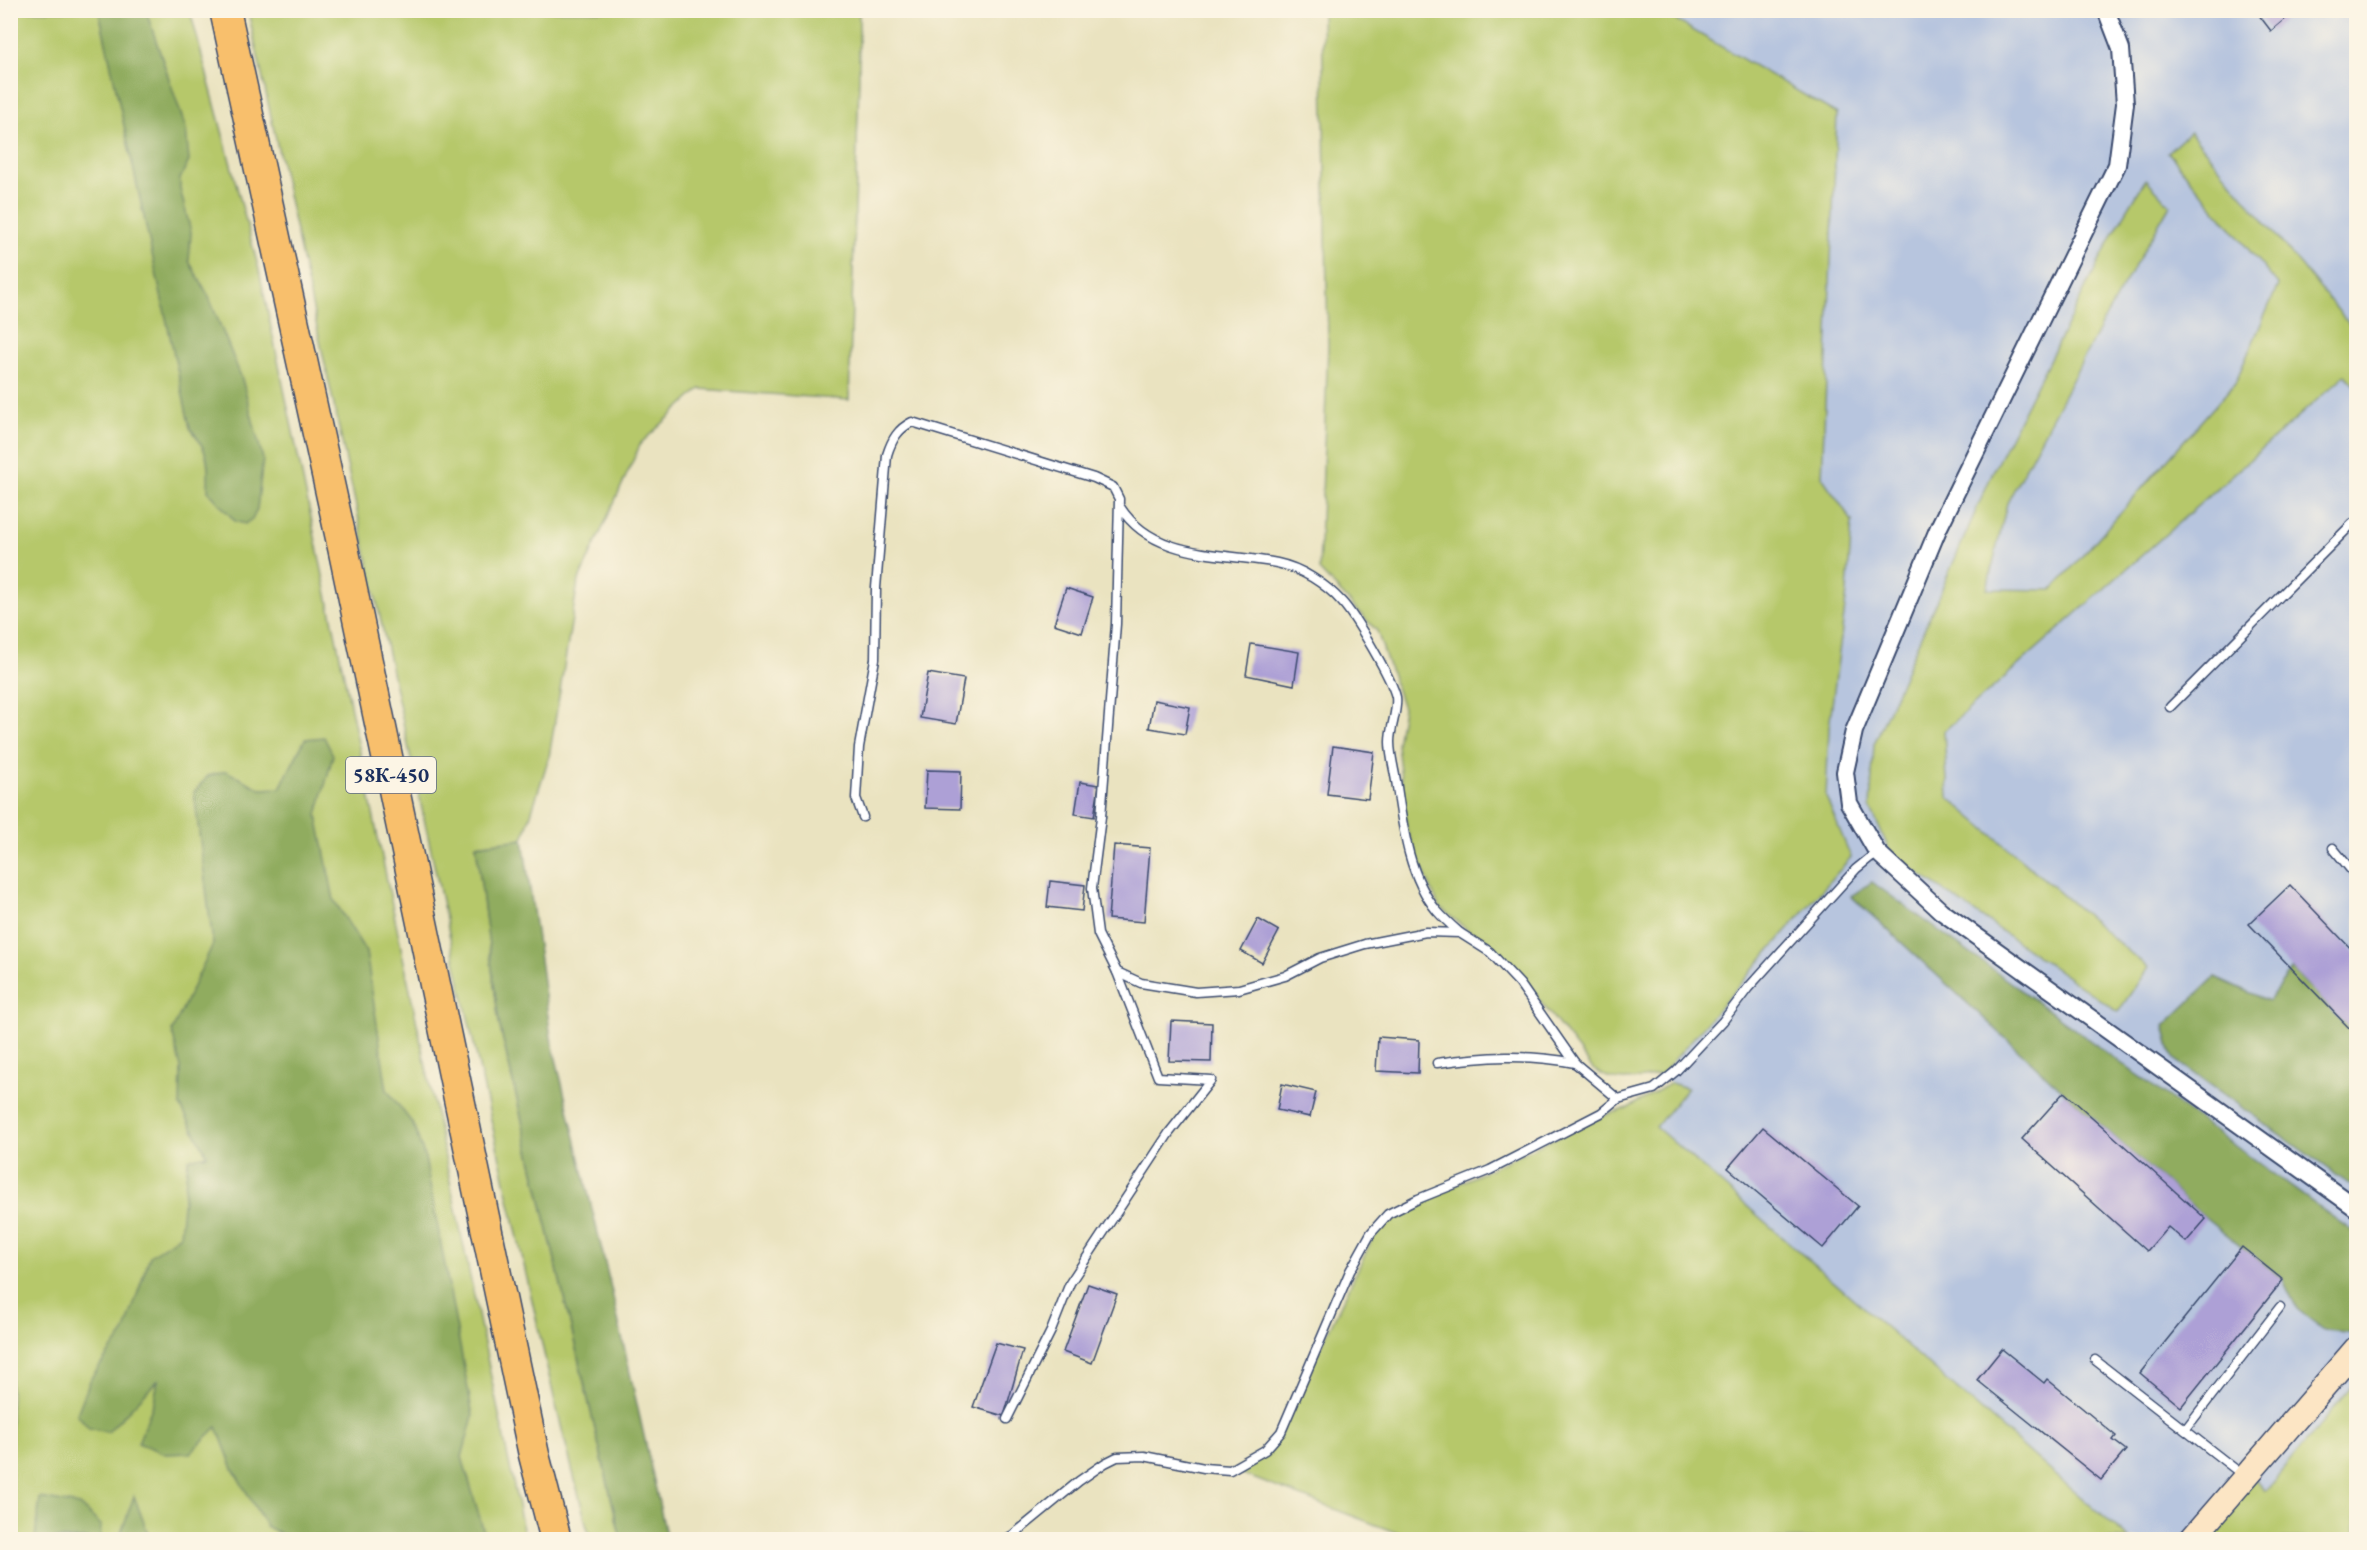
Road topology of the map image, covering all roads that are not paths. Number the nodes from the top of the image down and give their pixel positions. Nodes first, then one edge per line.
1 (225, 10) edge
2 (2106, 10) edge
3 (1119, 505) junction
4 (2356, 528) edge
5 (2170, 707) dead end
6 (863, 817) dead end
7 (2333, 848) dead end
8 (1877, 852) junction
9 (2356, 876) edge
10 (1460, 933) junction
11 (1117, 972) junction
12 (1437, 1063) dead end
13 (1575, 1064) junction
14 (1618, 1099) junction
15 (2356, 1208) edge
16 (2280, 1306) dead end
17 (2356, 1349) edge
18 (2095, 1360) dead end
19 (1007, 1419) dead end
20 (2185, 1430) junction
21 (2245, 1477) junction
22 (556, 1539) edge
23 (1005, 1539) edge
24 (2191, 1539) edge

1 - 22 highway, 58К-450
2 - 8 street
3 - 6 lane
3 - 10 lane
3 - 11 lane
4 - 5 lane
7 - 9 lane
8 - 14 lane
8 - 15 street
10 - 11 lane
10 - 13 lane
11 - 19 lane
12 - 13 lane
13 - 14 lane
14 - 23 lane
16 - 20 lane
17 - 21 street
18 - 20 lane
20 - 21 lane
21 - 24 street

